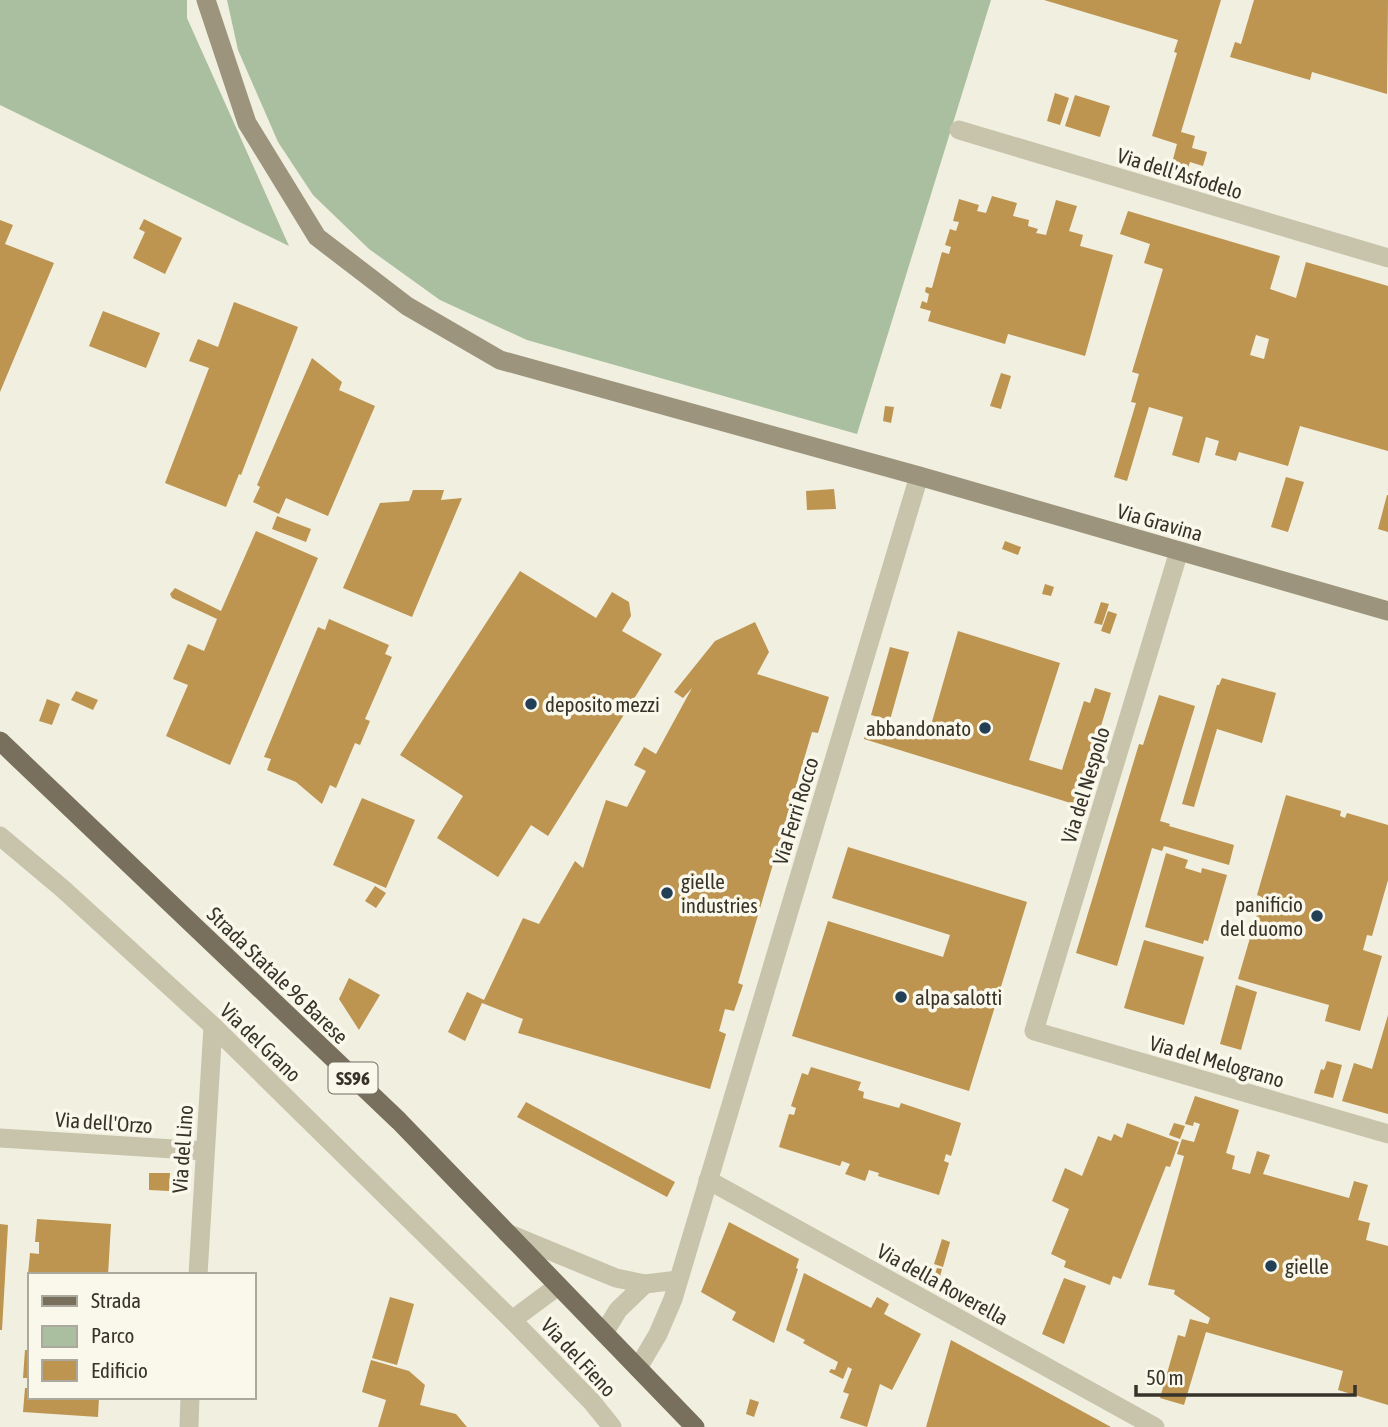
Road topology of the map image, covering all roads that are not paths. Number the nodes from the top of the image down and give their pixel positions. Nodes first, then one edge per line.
1 (206, 0) edge
2 (960, 131) dead end
3 (1388, 258) edge
4 (919, 475) junction
5 (1179, 551) junction
6 (1388, 611) edge
7 (0, 741) edge
8 (0, 836) edge
9 (213, 1026) junction
10 (1034, 1031) joint
11 (1388, 1133) edge
12 (0, 1138) edge
13 (205, 1151) junction
14 (708, 1180) junction
15 (505, 1232) junction
16 (198, 1273) edge
17 (678, 1280) junction
18 (645, 1284) junction
19 (558, 1286) junction
20 (512, 1320) junction
21 (604, 1333) junction
22 (638, 1368) junction
23 (191, 1399) edge
24 (189, 1427) edge
25 (612, 1427) edge
26 (695, 1427) edge
27 (1155, 1427) edge

1 - 4 main road, Via Gravina
2 - 3 street, Via dell'Asfodelo
4 - 5 main road, Via Gravina
4 - 14 street, Via Ferri Rocco
5 - 6 main road, Via Gravina
5 - 10 street, Via del Nespolo
7 - 15 main road, Strada Statale 96 Barese / SS96
8 - 9 street, Via del Grano
9 - 13 street, Via del Lino
9 - 20 street, Via del Grano
10 - 11 street, Via del Melograno
12 - 13 street, Via dell'Orzo
13 - 16 street, Via del Lino
14 - 17 street, Via Ferri Rocco
14 - 27 street, Via della Roverella
15 - 18 street
15 - 19 main road, Strada Statale 96 Barese / SS96
17 - 18 street
17 - 22 street, Via Ferri Rocco
18 - 21 street
19 - 20 street
19 - 21 main road, Strada Statale 96 Barese / SS96
20 - 25 street, Via del Fieno
21 - 22 main road, Strada Statale 96 Barese / SS96
22 - 26 main road, Strada Statale 96 Barese / SS96
23 - 24 street

